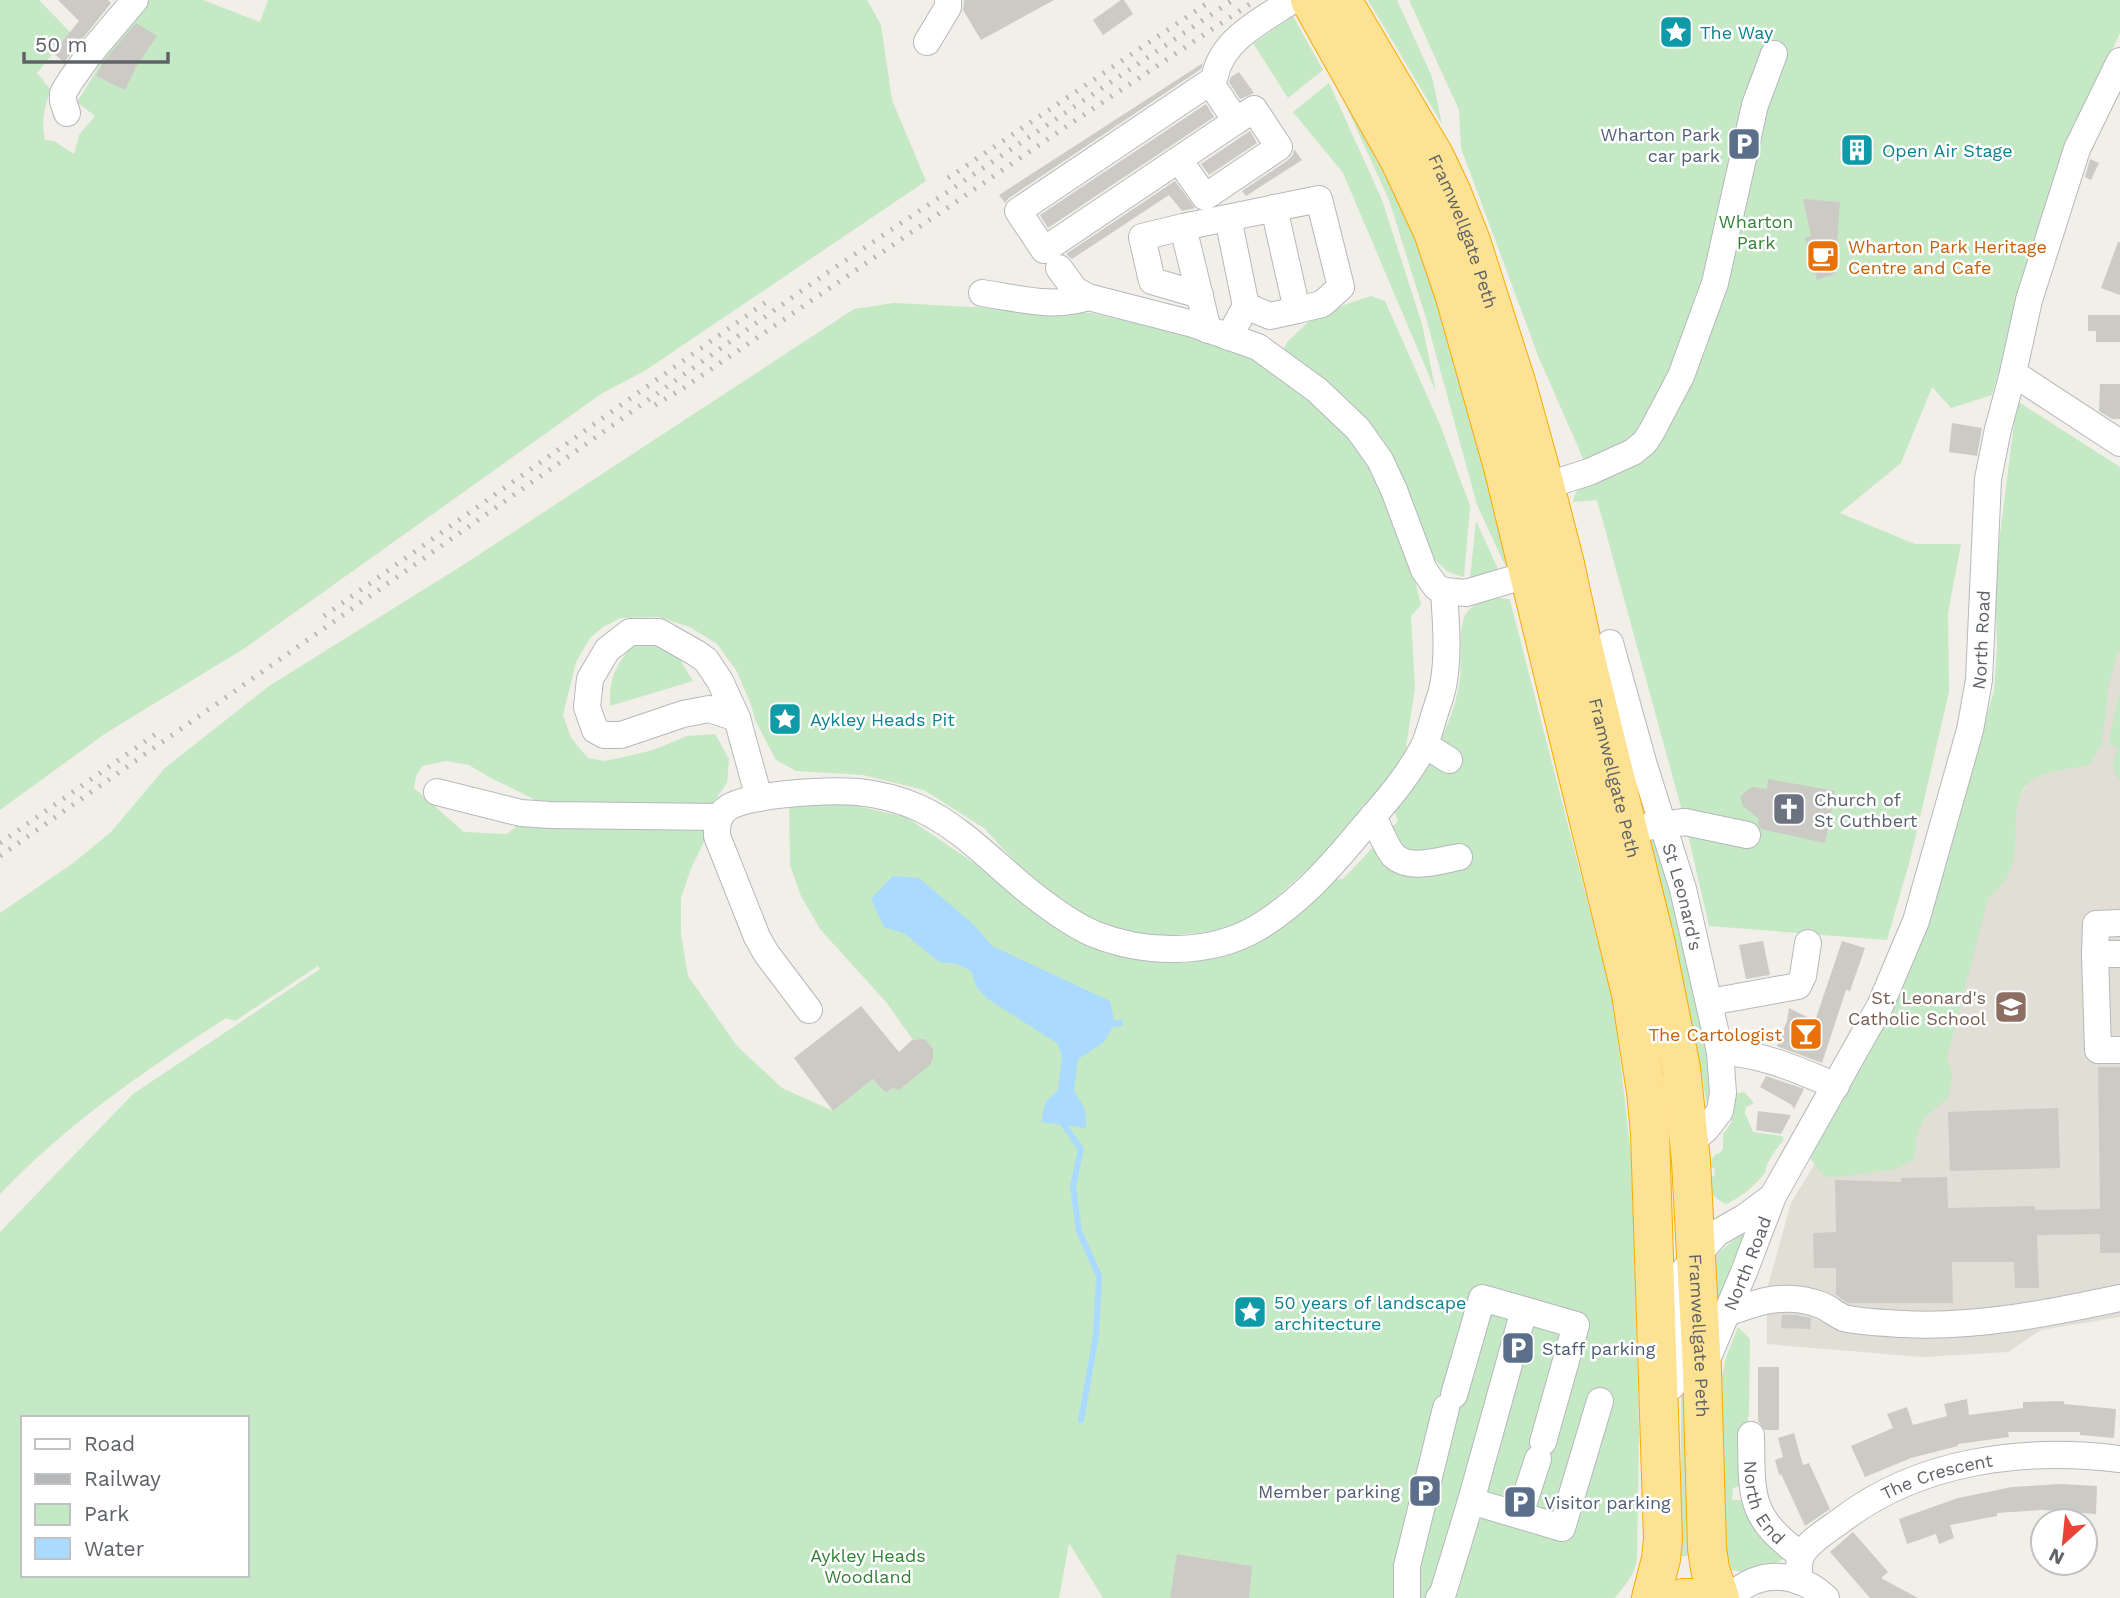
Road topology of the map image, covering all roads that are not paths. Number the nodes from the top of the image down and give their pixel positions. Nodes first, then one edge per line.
1 (135, 0) edge
2 (948, 0) edge
3 (1293, 0) edge
4 (1310, 0) edge
5 (1342, 0) edge
6 (927, 41) dead end
7 (1774, 54) dead end
8 (2120, 61) edge
9 (1215, 76) dead end
10 (67, 113) dead end
11 (1236, 121) junction
12 (1171, 165) junction
13 (1274, 208) junction
14 (1228, 218) junction
15 (1192, 225) junction
16 (1059, 268) dead end
17 (982, 293) dead end
18 (1199, 295) junction
19 (1088, 297) junction
20 (1246, 306) junction
21 (1297, 310) junction
22 (1219, 334) junction
23 (2013, 373) junction
24 (2120, 443) edge
25 (1545, 486) junction
26 (1565, 564) junction
27 (1528, 575) junction
28 (1444, 591) junction
29 (1610, 643) dead end
30 (737, 718) junction
31 (1425, 745) junction
32 (1608, 748) junction
33 (1449, 760) dead end
34 (1643, 762) junction
35 (437, 792) dead end
36 (759, 798) junction
37 (1373, 816) junction
38 (720, 817) junction
39 (1628, 830) junction
40 (1746, 835) dead end
41 (1460, 857) dead end
42 (2120, 923) edge
43 (1808, 943) dead end
44 (2108, 954) edge
45 (1710, 1002) junction
46 (809, 1010) dead end
47 (2120, 1050) edge
48 (1720, 1052) junction
49 (1836, 1086) junction
50 (1689, 1144) junction
51 (1773, 1196) junction
52 (1697, 1254) junction
53 (2120, 1298) edge
54 (1524, 1310) junction
55 (1727, 1313) junction
56 (1702, 1370) junction
57 (1600, 1401) dead end
58 (1660, 1427) junction
59 (1751, 1435) dead end
60 (2120, 1459) edge
61 (1471, 1501) junction
62 (1520, 1514) junction
63 (1798, 1572) junction
64 (1407, 1598) edge
65 (1438, 1598) edge
66 (1651, 1598) edge
67 (1683, 1598) edge
68 (1713, 1598) edge
69 (1720, 1598) edge
70 (1726, 1598) edge
71 (1767, 1598) edge
72 (1826, 1598) edge

1 - 10 street
2 - 6 street
3 - 9 street
4 - 27 highway, Framwellgate Peth
5 - 25 highway, Framwellgate Peth
7 - 25 street
8 - 23 street, North Road
11 - 12 street
11 - 12 street
11 - 12 street
12 - 15 street
13 - 14 street
13 - 21 street
13 - 21 street
14 - 15 street
14 - 20 street
15 - 18 street
15 - 18 street
16 - 19 street
17 - 19 street
18 - 22 street
19 - 22 street
20 - 21 street
20 - 22 street
22 - 28 street
23 - 24 street
23 - 49 street, North Road
25 - 26 highway, Framwellgate Peth
26 - 27 street
26 - 32 highway, Framwellgate Peth
27 - 28 street
27 - 39 highway, Framwellgate Peth
28 - 31 street
29 - 34 street, St Leonard's
30 - 30 street
30 - 36 street
31 - 33 street
31 - 37 street
32 - 34 street
32 - 39 highway, Framwellgate Peth
34 - 39 street, St Leonard's
35 - 38 street
36 - 37 street
36 - 38 street
37 - 41 street
38 - 46 street
39 - 40 street
39 - 45 street, St Leonard's
39 - 50 highway, Framwellgate Peth
39 - 58 highway, Framwellgate Peth
42 - 44 street
43 - 45 street
44 - 47 street
45 - 48 street, St Leonard's
48 - 49 street
48 - 50 street, St Leonard's
49 - 51 street, North Road
50 - 52 highway, Framwellgate Peth
51 - 52 street, North Road
51 - 55 street, North Road
52 - 56 highway, Framwellgate Peth
52 - 58 street, North Road
53 - 55 street
54 - 61 street
54 - 62 street
54 - 64 street
55 - 56 street, North Road
56 - 69 highway, Framwellgate Peth
57 - 62 street
58 - 66 highway, Framwellgate Peth
59 - 63 street, North End
60 - 63 street, The Crescent
61 - 62 street
61 - 65 street
63 - 70 street
63 - 71 street
63 - 72 street, North End
67 - 68 highway

